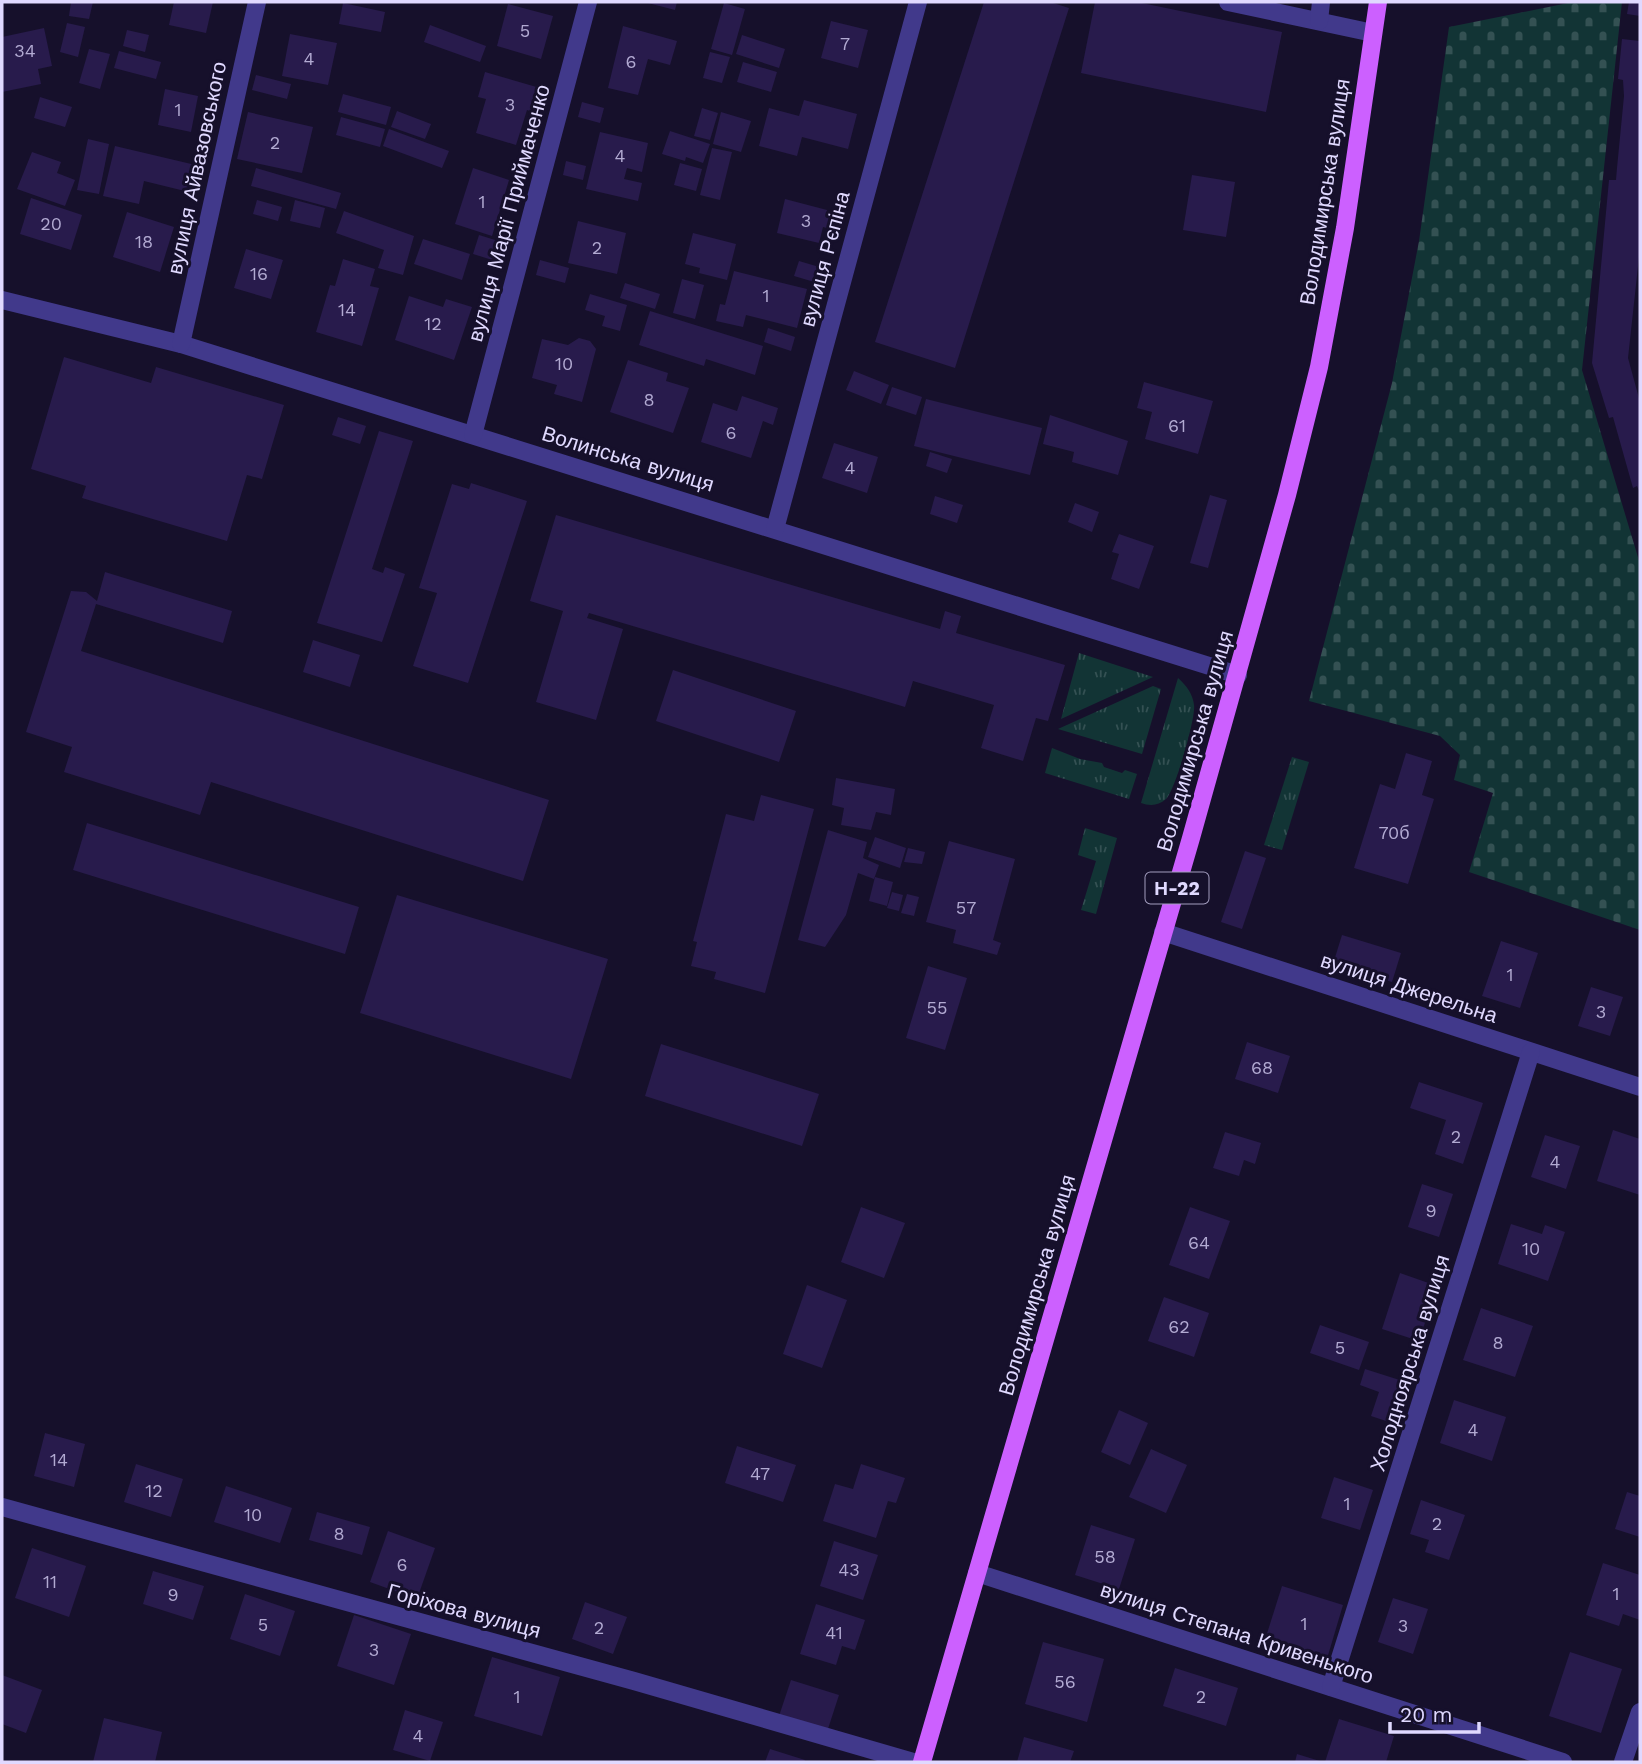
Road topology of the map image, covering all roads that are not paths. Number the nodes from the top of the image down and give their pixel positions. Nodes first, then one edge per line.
1 (257, 2) edge
2 (588, 2) edge
3 (918, 2) edge
4 (1228, 2) edge
5 (1321, 2) edge
6 (1378, 2) edge
7 (1319, 21) junction
8 (1373, 33) junction
9 (2, 300) edge
10 (181, 344) junction
11 (473, 435) junction
12 (775, 529) junction
13 (1238, 675) junction
14 (1163, 932) junction
15 (1531, 1052) junction
16 (1640, 1087) edge
17 (2, 1507) edge
18 (977, 1573) junction
19 (1331, 1688) junction
20 (1640, 1712) edge
21 (913, 1762) edge
22 (922, 1762) edge
23 (1563, 1762) edge
24 (1623, 1762) edge

1 - 10 street, вулиця Айвазовського
2 - 11 street, вулиця Марії Приймаченко
3 - 12 street, вулиця Рєпіна
4 - 7 street
5 - 7 street
6 - 8 main road, Володимирська вулиця / Н-22
7 - 8 street
8 - 13 main road, Володимирська вулиця / Н-22
9 - 10 street, Волинська вулиця
10 - 11 street, Волинська вулиця
11 - 12 street, Волинська вулиця
12 - 13 street, Волинська вулиця
13 - 14 main road, Володимирська вулиця / Н-22
14 - 15 street, вулиця Джерельна
14 - 18 main road, Володимирська вулиця / Н-22
15 - 16 street, вулиця Джерельна
15 - 19 street, Холодноярська вулиця
17 - 21 street, Горіхова вулиця
18 - 19 street, вулиця Степана Кривенького
18 - 22 main road, Володимирська вулиця / Н-22
19 - 23 street, вулиця Степана Кривенького
20 - 24 street

